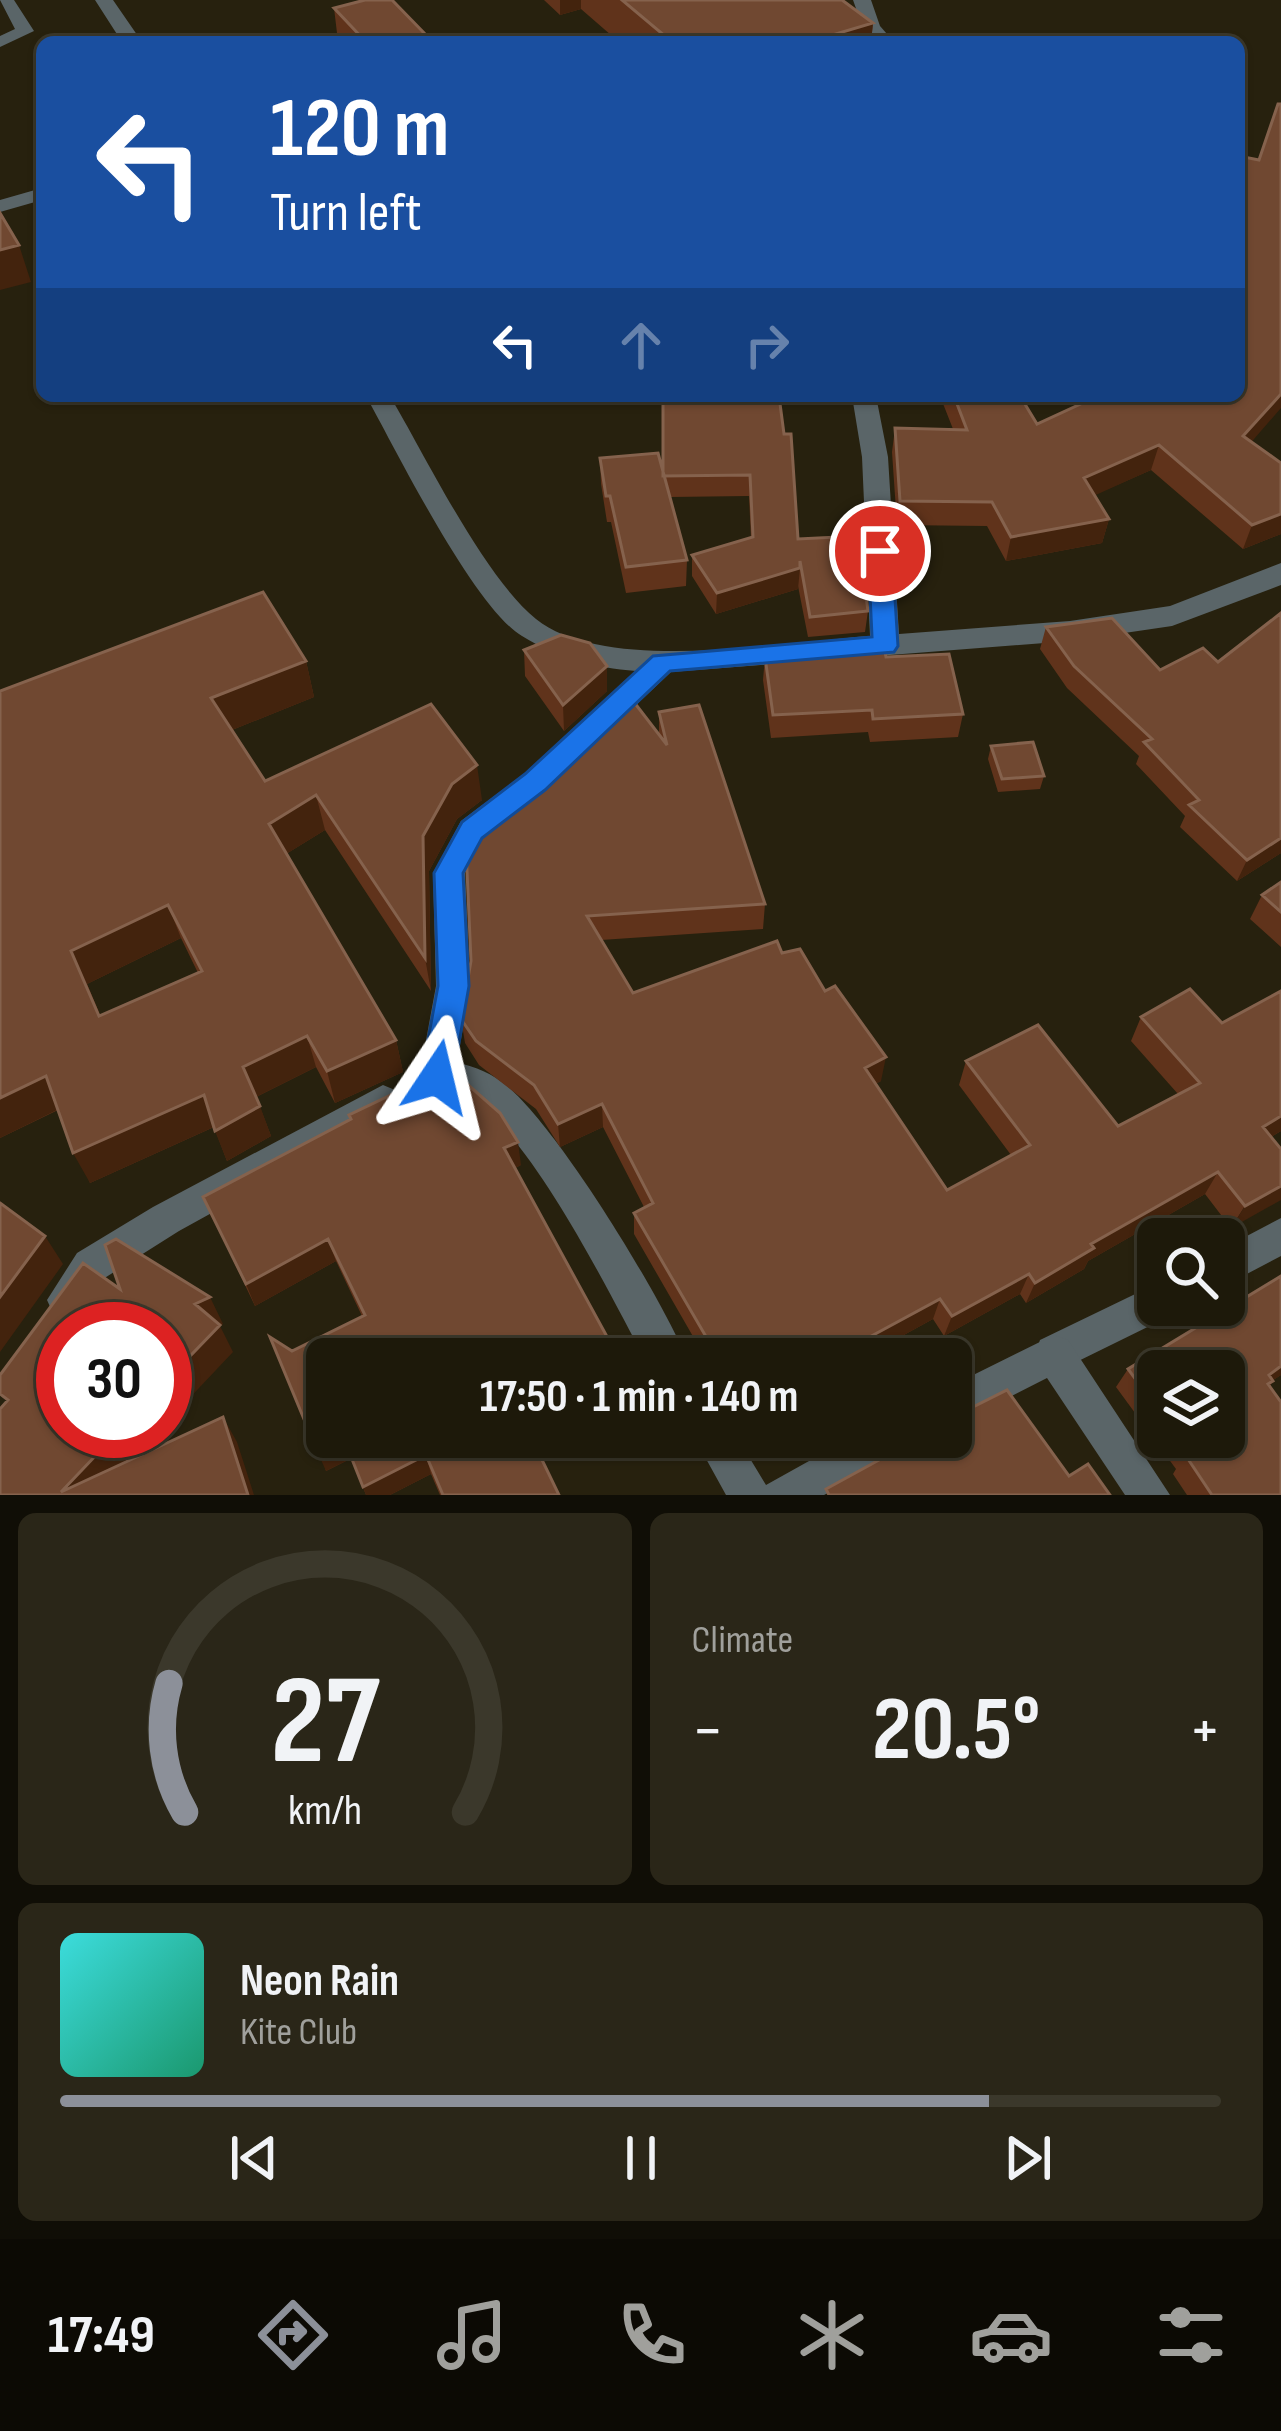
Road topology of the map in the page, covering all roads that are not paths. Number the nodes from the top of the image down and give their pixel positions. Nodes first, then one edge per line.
1 (5, 0) edge
2 (104, 0) edge
3 (862, 0) edge
4 (127, 36) edge
5 (881, 36) edge
6 (0, 42) edge
7 (36, 196) edge
8 (0, 206) edge
9 (381, 402) edge
10 (865, 402) edge
11 (1281, 573) edge
12 (885, 646) junction
13 (663, 662) junction
14 (437, 1077) junction
15 (1281, 1236) edge
16 (1245, 1256) edge
17 (65, 1302) edge
18 (1137, 1313) edge
19 (654, 1338) edge
20 (1054, 1354) junction
21 (972, 1396) edge
22 (727, 1458) edge
23 (853, 1458) edge
24 (749, 1495) edge
25 (782, 1495) edge
26 (1149, 1495) edge

1 - 6 lane
2 - 4 street
3 - 5 lane
7 - 8 lane
9 - 13 street
10 - 12 street
11 - 12 street
12 - 13 street
13 - 14 street
14 - 17 street
14 - 19 street
15 - 16 street
18 - 20 street
20 - 21 street
20 - 26 street
22 - 24 street
23 - 25 street

